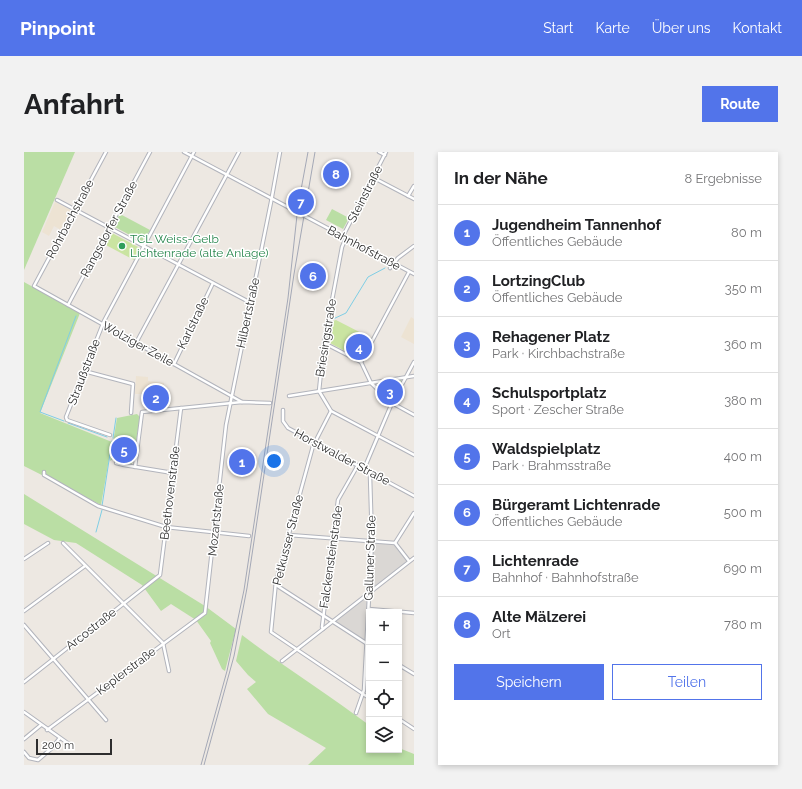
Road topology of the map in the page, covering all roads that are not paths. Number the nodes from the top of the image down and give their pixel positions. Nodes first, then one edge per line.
1 (106, 152) edge
2 (150, 152) edge
3 (184, 152) edge
4 (194, 152) edge
5 (239, 152) edge
6 (280, 152) edge
7 (379, 152) edge
8 (385, 153) edge
9 (192, 156) junction
10 (227, 175) junction
11 (374, 178) junction
12 (414, 186) edge
13 (408, 196) junction
14 (272, 199) junction
15 (414, 199) edge
16 (57, 200) dead end
17 (75, 210) junction
18 (109, 228) junction
19 (344, 237) junction
20 (144, 246) junction
21 (414, 246) edge
22 (394, 264) junction
23 (178, 265) junction
24 (390, 268) dead end
25 (409, 272) junction
26 (414, 274) edge
27 (213, 283) junction
28 (34, 286) joint
29 (250, 303) junction
30 (68, 305) junction
31 (102, 324) junction
32 (136, 343) junction
33 (324, 343) junction
34 (361, 362) junction
35 (414, 362) edge
36 (174, 364) junction
37 (84, 371) junction
38 (414, 376) edge
39 (406, 378) junction
40 (371, 383) junction
41 (319, 391) junction
42 (231, 396) junction
43 (289, 396) dead end
44 (242, 402) junction
45 (270, 403) dead end
46 (392, 403) junction
47 (230, 404) junction
48 (181, 408) junction
49 (283, 410) dead end
50 (331, 412) junction
51 (132, 414) dead end
52 (414, 415) edge
53 (110, 435) dead end
54 (378, 436) junction
55 (315, 442) junction
56 (414, 455) edge
57 (116, 463) dead end
58 (358, 465) junction
59 (135, 467) junction
60 (364, 469) junction
61 (44, 472) dead end
62 (173, 473) junction
63 (372, 473) junction
64 (414, 496) edge
65 (414, 513) edge
66 (166, 527) junction
67 (214, 532) junction
68 (289, 535) junction
69 (249, 536) dead end
70 (333, 539) junction
71 (372, 541) junction
72 (48, 542) dead end
73 (63, 543) dead end
74 (395, 543) junction
75 (414, 558) edge
76 (24, 560) edge
77 (409, 561) junction
78 (85, 566) junction
79 (158, 577) joint
80 (276, 585) junction
81 (370, 592) junction
82 (123, 604) junction
83 (369, 609) edge
84 (24, 611) edge
85 (402, 612) edge
86 (205, 613) joint
87 (414, 613) edge
88 (323, 615) junction
89 (333, 621) junction
90 (24, 625) edge
91 (323, 629) junction
92 (366, 643) edge
93 (164, 644) junction
94 (368, 645) edge
95 (297, 649) junction
96 (53, 659) junction
97 (282, 661) dead end
98 (402, 667) edge
99 (169, 671) dead end
100 (414, 674) edge
101 (24, 682) edge
102 (364, 695) junction
103 (88, 700) junction
104 (24, 712) edge
105 (356, 713) dead end
106 (106, 720) dead end
107 (402, 721) edge
108 (41, 725) junction
109 (414, 729) edge
110 (48, 730) junction
111 (59, 738) junction
112 (24, 739) edge
113 (69, 744) dead end
114 (24, 752) edge

1 - 17 street, Rohrbachstraße
2 - 18 street, Rangsdorfer Straße
3 - 9 street, Bahnhofstraße
4 - 9 street, Straußstraße
5 - 10 street
6 - 14 street, Hilbertstraße
7 - 8 street
8 - 11 street, Steinstraße
9 - 10 street, Bahnhofstraße
9 - 20 street, Straußstraße
10 - 14 street, Bahnhofstraße
10 - 23 street
11 - 13 street
11 - 19 street, Steinstraße
12 - 13 street
13 - 15 street
14 - 19 street, Bahnhofstraße
14 - 29 street, Hilbertstraße
16 - 17 street
17 - 18 street
17 - 28 street, Rohrbachstraße
18 - 20 street
18 - 30 street, Rangsdorfer Straße
19 - 22 street, Bahnhofstraße
19 - 33 street, Briesingstraße
20 - 23 street
20 - 31 street, Straußstraße
21 - 22 street
22 - 24 street
22 - 25 street, Bahnhofstraße
23 - 27 street
23 - 32 street
25 - 26 street, Bahnhofstraße
25 - 34 street
27 - 29 street
27 - 36 street, Karlstraße
28 - 30 street, Wolziger Zeile
29 - 42 street, Hilbertstraße
30 - 31 street, Wolziger Zeile
31 - 32 street, Wolziger Zeile
31 - 37 street, Straußstraße
32 - 36 street, Wolziger Zeile
33 - 34 street
33 - 41 street, Briesingstraße
34 - 40 street
35 - 39 street
36 - 42 street, Wolziger Zeile
37 - 51 street
37 - 53 street, Straußstraße
38 - 39 street
39 - 40 street
39 - 46 street
40 - 41 street
40 - 46 street
41 - 43 street
41 - 50 street
42 - 44 street, Wolziger Zeile
42 - 47 street, Hilbertstraße
44 - 45 street, Wolziger Zeile
44 - 47 street, Wolziger Zeile
46 - 52 street
46 - 54 street
47 - 48 street, Wolziger Zeile
47 - 67 street, Mozartstraße
48 - 59 street, Wolziger Zeile
48 - 62 street, Beethovenstraße
49 - 55 street, Horstwalder Straße
50 - 54 street
50 - 55 street, Petkusser Straße
54 - 56 street
54 - 60 street
55 - 58 street, Horstwalder Straße
55 - 68 street, Petkusser Straße
57 - 59 street
58 - 60 street, Horstwalder Straße
58 - 70 street, Falckensteinstraße
59 - 62 street
60 - 63 street, Horstwalder Straße
61 - 66 street
62 - 66 street, Beethovenstraße
63 - 64 street, Horstwalder Straße
63 - 71 street, Galluner Straße
65 - 74 street
66 - 67 street
66 - 79 street, Beethovenstraße
67 - 69 street
67 - 86 street, Mozartstraße
68 - 70 street
68 - 80 street, Petkusser Straße
70 - 71 street
70 - 88 street, Falckensteinstraße
71 - 74 street
71 - 81 street, Galluner Straße
72 - 76 street
73 - 78 street
74 - 77 street
75 - 77 street
77 - 81 street
78 - 82 street
78 - 84 street
79 - 82 street, Arcostraße
80 - 88 street
80 - 95 street, Petkusser Straße
81 - 83 street, Galluner Straße
81 - 89 street
82 - 93 street
82 - 96 street, Arcostraße
85 - 87 street
86 - 93 street, Keplerstraße
88 - 89 street
88 - 91 street, Falckensteinstraße
89 - 91 street
89 - 92 street
90 - 96 street
91 - 95 street
93 - 99 street
93 - 103 street, Keplerstraße
94 - 102 street, Galluner Straße
95 - 97 street
95 - 102 street
96 - 101 street, Arcostraße
96 - 103 street
98 - 100 street
102 - 105 street, Galluner Straße
103 - 106 street
103 - 110 street, Keplerstraße
104 - 108 street
107 - 109 street
108 - 110 street
108 - 112 street
110 - 111 street
111 - 113 street
111 - 114 street

